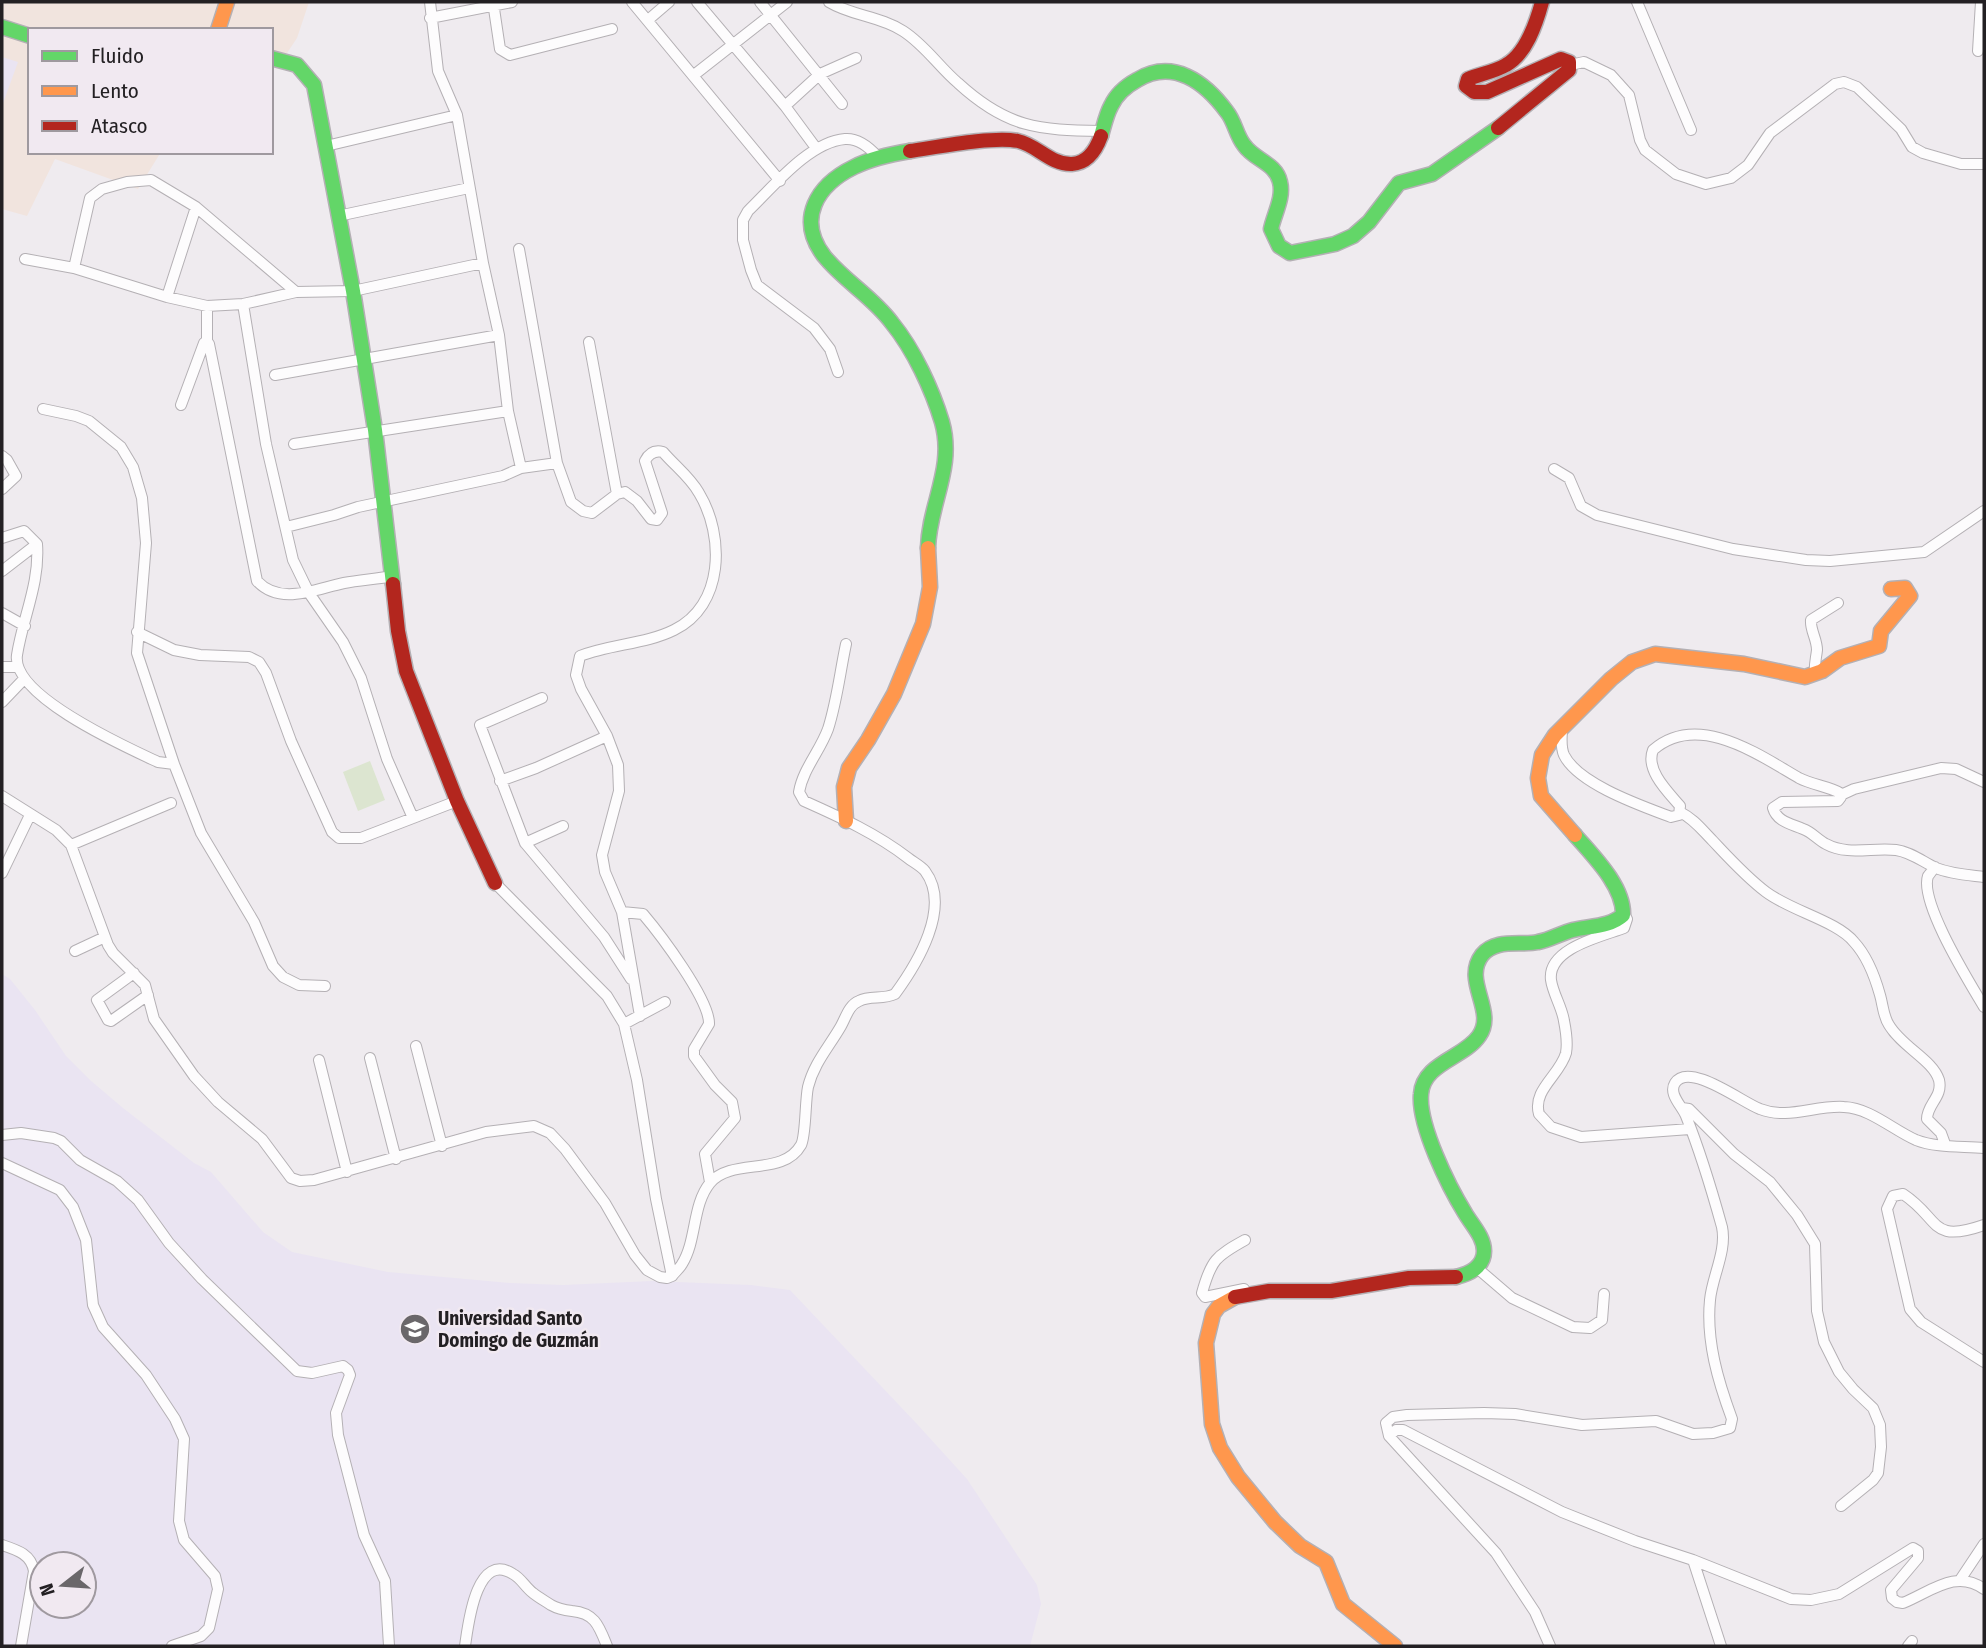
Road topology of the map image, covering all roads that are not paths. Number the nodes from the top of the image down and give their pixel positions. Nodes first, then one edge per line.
1 (227, 2) edge
2 (430, 2) edge
3 (512, 2) edge
4 (632, 2) edge
5 (669, 2) edge
6 (697, 2) edge
7 (760, 2) edge
8 (787, 2) edge
9 (829, 2) edge
10 (1542, 2) edge
11 (1637, 2) edge
12 (1981, 2) edge
13 (494, 4) edge
14 (769, 13) junction
15 (430, 19) junction
16 (648, 20) junction
17 (2, 27) edge
18 (219, 28) edge
19 (612, 29) dead end
20 (28, 35) edge
21 (732, 44) junction
22 (1978, 51) dead end
23 (273, 58) edge
24 (856, 58) dead end
25 (1570, 65) junction
26 (820, 74) junction
27 (694, 75) junction
28 (842, 104) dead end
29 (785, 106) junction
30 (457, 115) junction
31 (1691, 130) dead end
32 (1102, 131) junction
33 (326, 146) junction
34 (816, 148) junction
35 (878, 157) junction
36 (1984, 164) edge
37 (779, 181) junction
38 (469, 188) junction
39 (195, 207) junction
40 (338, 216) junction
41 (519, 249) dead end
42 (25, 259) dead end
43 (482, 263) junction
44 (74, 268) junction
45 (353, 291) junction
46 (296, 292) junction
47 (167, 297) junction
48 (243, 304) junction
49 (207, 306) junction
50 (499, 334) junction
51 (207, 341) junction
52 (589, 342) dead end
53 (364, 358) junction
54 (838, 372) dead end
55 (275, 375) dead end
56 (181, 405) dead end
57 (43, 408) dead end
58 (508, 411) junction
59 (374, 430) junction
60 (294, 444) dead end
61 (2, 456) edge
62 (557, 463) junction
63 (521, 468) junction
64 (1554, 469) dead end
65 (2, 489) edge
66 (617, 494) junction
67 (382, 502) junction
68 (1984, 511) edge
69 (286, 527) junction
70 (2, 538) edge
71 (37, 544) junction
72 (2, 571) edge
73 (393, 576) junction
74 (1891, 589) dead end
75 (309, 593) junction
76 (1838, 603) dead end
77 (2, 613) edge
78 (25, 626) junction
79 (137, 632) junction
80 (846, 643) dead end
81 (2, 667) edge
82 (17, 667) junction
83 (1815, 674) junction
84 (24, 679) junction
85 (542, 698) dead end
86 (2, 702) edge
87 (1562, 728) junction
88 (607, 736) junction
89 (174, 764) junction
90 (500, 781) junction
91 (1984, 782) edge
92 (1841, 794) junction
93 (2, 796) edge
94 (457, 801) junction
95 (171, 803) dead end
96 (1680, 812) junction
97 (30, 815) junction
98 (413, 818) junction
99 (846, 821) junction
100 (563, 826) dead end
101 (526, 843) junction
102 (71, 845) junction
103 (1935, 867) junction
104 (2, 873) edge
105 (1984, 877) edge
106 (495, 883) joint
107 (622, 912) junction
108 (1624, 914) junction
109 (105, 937) junction
110 (75, 951) dead end
111 (134, 973) junction
112 (635, 985) junction
113 (325, 986) dead end
114 (148, 995) junction
115 (665, 1002) dead end
116 (1984, 1007) edge
117 (640, 1016) junction
118 (624, 1024) junction
119 (416, 1046) dead end
120 (370, 1058) dead end
121 (319, 1060) dead end
122 (1682, 1108) junction
123 (1690, 1129) junction
124 (2, 1135) edge
125 (1945, 1144) junction
126 (442, 1146) junction
127 (1984, 1148) edge
128 (396, 1158) junction
129 (2, 1164) edge
130 (347, 1171) junction
131 (710, 1182) junction
132 (1984, 1225) edge
133 (1245, 1240) dead end
134 (1477, 1268) junction
135 (672, 1276) junction
136 (1269, 1292) junction
137 (1604, 1294) dead end
138 (1984, 1362) edge
139 (1389, 1436) junction
140 (1840, 1506) dead end
141 (1984, 1544) edge
142 (2, 1545) edge
143 (1693, 1560) junction
144 (1960, 1580) junction
145 (1984, 1589) edge
146 (21, 1646) edge
147 (172, 1646) edge
148 (389, 1646) edge
149 (465, 1646) edge
150 (607, 1646) edge
151 (1395, 1646) edge
152 (1550, 1646) edge
153 (1721, 1646) edge

1 - 18 street
2 - 15 street
3 - 13 street
4 - 16 street
5 - 16 street
6 - 21 street
7 - 14 street
8 - 14 street
9 - 32 street
10 - 25 street
11 - 31 street
12 - 22 street
13 - 15 street
13 - 19 street
14 - 21 street
14 - 26 street
15 - 30 street
16 - 27 street
17 - 20 street
21 - 27 street
21 - 29 street
23 - 33 street
24 - 26 street
25 - 32 street
25 - 36 street
26 - 28 street
26 - 29 street
27 - 37 street
29 - 34 street
30 - 33 street
30 - 38 street
32 - 35 street
33 - 40 street
34 - 35 street
34 - 37 street
35 - 99 street
37 - 54 street
38 - 40 street
38 - 43 street
39 - 44 street
39 - 46 street
39 - 47 street
40 - 45 street
41 - 62 street
42 - 44 street
43 - 45 street
43 - 50 street
44 - 47 street
45 - 46 street
45 - 53 street
46 - 48 street
47 - 49 street
48 - 49 street
48 - 69 street
49 - 51 street
50 - 53 street
50 - 58 street
51 - 56 street
51 - 75 street
52 - 66 street
53 - 55 street
53 - 59 street
57 - 79 street
58 - 59 street
58 - 63 street
59 - 60 street
59 - 67 street
61 - 65 street
62 - 63 street
62 - 66 street
63 - 67 street
64 - 68 street
66 - 88 street
67 - 69 street
67 - 73 street
69 - 75 street
70 - 71 street
71 - 72 street
71 - 78 street
73 - 75 street
73 - 94 street
74 - 83 street
75 - 98 street
76 - 83 street
77 - 78 street
78 - 82 street
79 - 89 street
79 - 98 street
80 - 99 street
81 - 82 street
82 - 84 street
83 - 87 street
84 - 86 street
84 - 89 street
85 - 90 street
87 - 96 street
87 - 108 street
88 - 90 street
88 - 107 street
89 - 113 street
90 - 101 street
91 - 92 street
92 - 96 street
92 - 103 street
93 - 97 street
94 - 98 street
94 - 106 street
95 - 102 street
96 - 125 street
97 - 102 street
97 - 104 street
99 - 131 street
100 - 101 street
101 - 112 street
102 - 109 street
103 - 105 street
103 - 116 street
106 - 118 street
107 - 112 street
107 - 131 street
108 - 123 street
108 - 134 street
109 - 110 street
109 - 111 street
111 - 114 street
111 - 114 street
112 - 117 street
114 - 130 street
115 - 117 street
117 - 118 street
118 - 135 street
119 - 126 street
120 - 128 street
121 - 130 street
122 - 123 street
122 - 125 street
122 - 140 street
123 - 139 street
124 - 148 street
125 - 127 street
126 - 128 street
126 - 135 street
128 - 130 street
129 - 147 street
131 - 135 street
132 - 138 street
133 - 136 street
134 - 136 street
134 - 137 street
136 - 151 street
139 - 143 street
139 - 152 street
141 - 144 street
142 - 146 street
143 - 144 street
143 - 153 street
144 - 145 street
149 - 150 street

